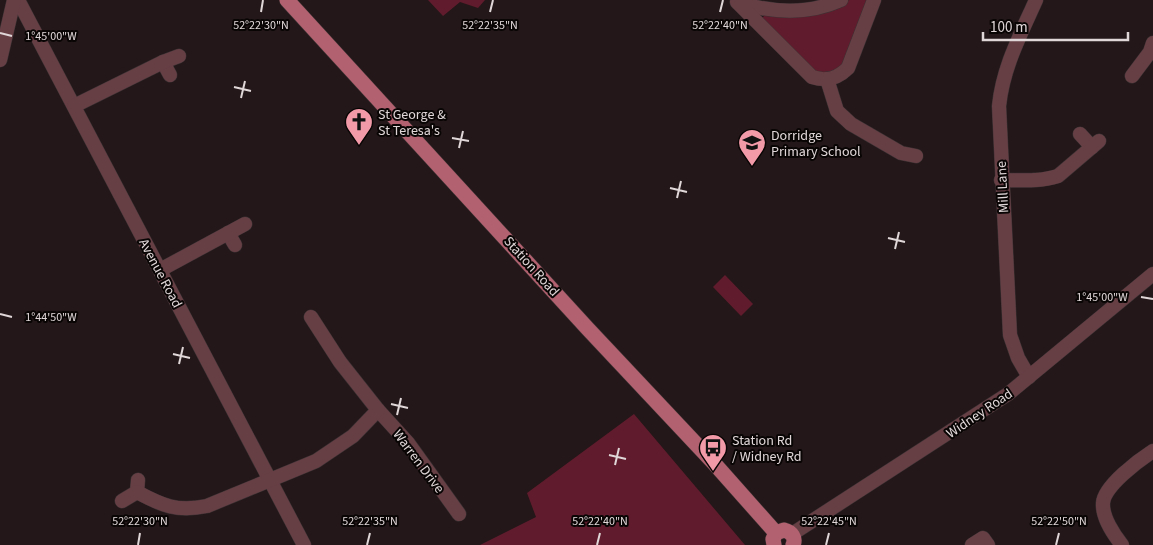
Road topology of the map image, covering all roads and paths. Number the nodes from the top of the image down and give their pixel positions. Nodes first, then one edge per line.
1 (16, 0) edge
2 (287, 0) edge
3 (841, 0) edge
4 (874, 0) edge
5 (1036, 0) edge
6 (736, 1) edge
7 (1153, 43) edge
8 (179, 56) dead end
9 (0, 60) edge
10 (163, 62) junction
11 (170, 75) dead end
12 (1132, 76) dead end
13 (827, 80) junction
14 (74, 106) junction
15 (1080, 134) dead end
16 (916, 156) dead end
17 (1001, 180) junction
18 (245, 224) dead end
19 (160, 270) junction
20 (1153, 274) edge
21 (311, 317) dead end
22 (1030, 377) junction
23 (378, 410) junction
24 (1153, 451) edge
25 (270, 480) junction
26 (122, 501) dead end
27 (459, 514) dead end
28 (775, 539) edge
29 (793, 540) edge
30 (304, 545) edge
31 (972, 545) edge
32 (988, 545) edge
33 (1122, 545) edge

1 - 9 street
1 - 14 street, Avenue Road
2 - 28 main road, Station Road
3 - 6 street
4 - 13 street
5 - 17 street, Mill Lane
6 - 13 street
7 - 12 street
8 - 10 street
10 - 11 street
10 - 14 street
13 - 16 street
14 - 19 street, Avenue Road
15 - 17 street
17 - 22 street, Mill Lane
18 - 19 street
19 - 25 street, Avenue Road
20 - 22 street, Widney Road
21 - 23 street, Warren Drive
22 - 29 street, Widney Road
23 - 25 street
23 - 27 street, Warren Drive
24 - 33 street
25 - 26 street
25 - 30 street, Avenue Road
28 - 29 main road
31 - 32 street

